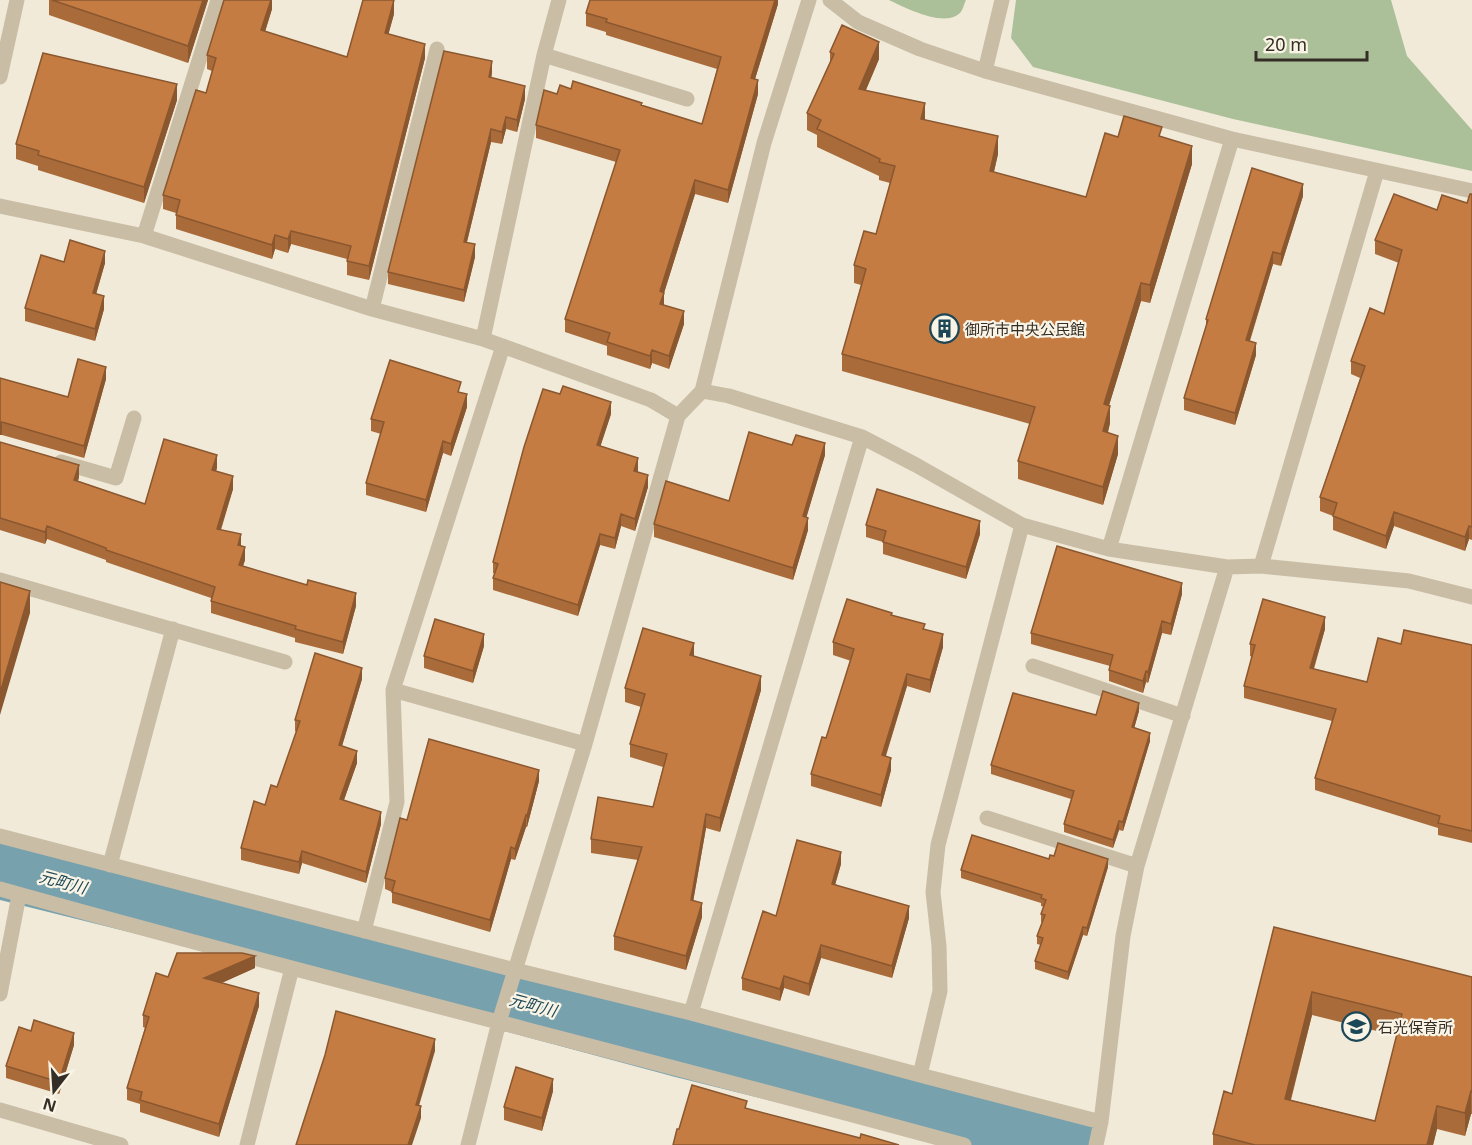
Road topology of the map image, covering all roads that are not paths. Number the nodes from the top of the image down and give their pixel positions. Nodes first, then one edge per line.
1 (17, 0) edge
2 (218, 0) edge
3 (559, 0) edge
4 (809, 0) edge
5 (830, 0) edge
6 (1002, 0) edge
7 (437, 49) dead end
8 (544, 55) junction
9 (985, 71) junction
10 (0, 77) edge
11 (687, 99) dead end
12 (1232, 139) junction
13 (1377, 171) junction
14 (1472, 191) edge
15 (0, 206) edge
16 (144, 236) junction
17 (372, 309) junction
18 (483, 339) junction
19 (503, 346) junction
20 (702, 392) junction
21 (678, 416) junction
22 (134, 418) dead end
23 (862, 437) junction
24 (42, 456) edge
25 (1022, 525) junction
26 (1109, 549) junction
27 (1261, 566) junction
28 (1227, 567) junction
29 (0, 580) edge
30 (1472, 597) edge
31 (173, 629) junction
32 (285, 662) dead end
33 (1033, 666) dead end
34 (393, 690) junction
35 (1183, 716) junction
36 (585, 744) junction
37 (987, 818) dead end
38 (0, 836) edge
39 (110, 865) junction
40 (1137, 866) junction
41 (0, 889) edge
42 (19, 895) junction
43 (364, 931) junction
44 (292, 968) junction
45 (515, 970) junction
46 (0, 994) edge
47 (691, 1013) junction
48 (499, 1022) junction
49 (920, 1075) junction
50 (0, 1110) edge
51 (1101, 1122) junction
52 (471, 1144) edge
53 (121, 1145) edge
54 (248, 1145) edge
55 (964, 1145) edge
56 (1096, 1145) edge

1 - 10 street
2 - 16 street
3 - 8 street
4 - 20 street
5 - 9 street
6 - 9 street
7 - 17 street
8 - 11 street
8 - 18 street
9 - 12 street
12 - 13 street
12 - 26 street
13 - 14 street
13 - 27 street
15 - 16 street
16 - 17 street
17 - 18 street
18 - 19 street
19 - 21 street
19 - 34 street
20 - 21 street
20 - 23 street
21 - 36 street
22 - 24 street
23 - 25 street
23 - 47 street
25 - 26 street
25 - 49 street
26 - 28 street
27 - 28 street
27 - 30 street
28 - 35 street
29 - 31 street
31 - 32 street
31 - 39 street
33 - 35 street
34 - 36 street
34 - 43 street
35 - 40 street
36 - 45 street
37 - 40 street
38 - 39 street
39 - 43 street
40 - 51 street
41 - 42 street
42 - 44 street
42 - 46 street
43 - 45 street
44 - 48 street
44 - 54 street
45 - 47 street
45 - 48 street
47 - 49 street
48 - 52 street
48 - 55 street
49 - 51 street
50 - 53 street
51 - 56 street

